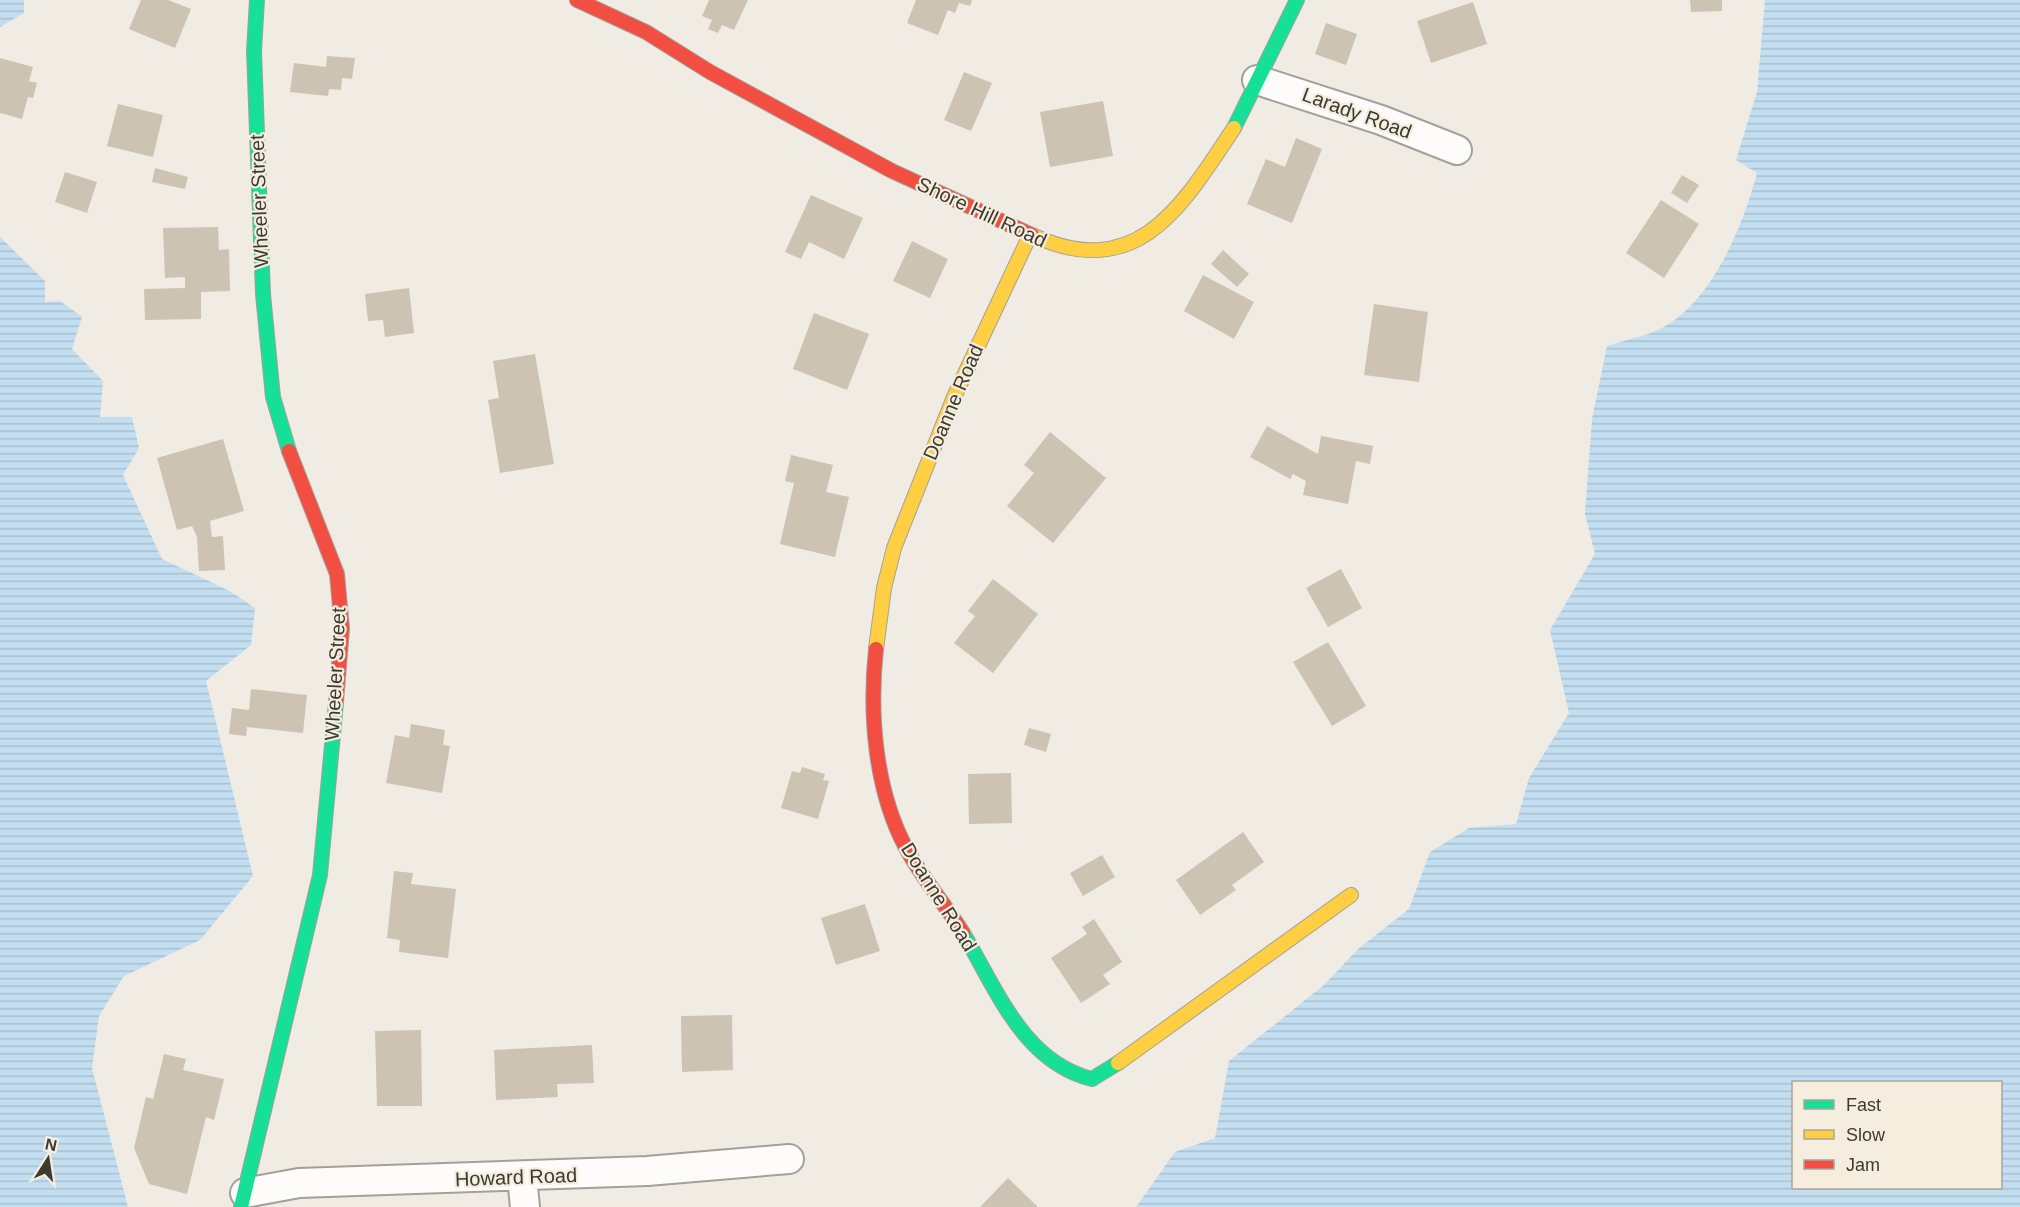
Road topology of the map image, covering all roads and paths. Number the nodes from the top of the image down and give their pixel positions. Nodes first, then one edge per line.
1 (257, 0) edge
2 (577, 0) edge
3 (1297, 0) edge
4 (1257, 80) junction
5 (1456, 150) dead end
6 (1030, 235) junction
7 (1351, 895) dead end
8 (789, 1160) dead end
9 (522, 1177) junction
10 (243, 1200) edge
11 (525, 1207) edge

1 - 10 street, Wheeler Street
2 - 6 street, Shore Hill Road
3 - 4 street, Shore Hill Road
4 - 5 street, Larady Road
4 - 6 street, Shore Hill Road
6 - 7 street, Doanne Road
8 - 9 street, Howard Road
9 - 10 street, Howard Road
9 - 11 street

